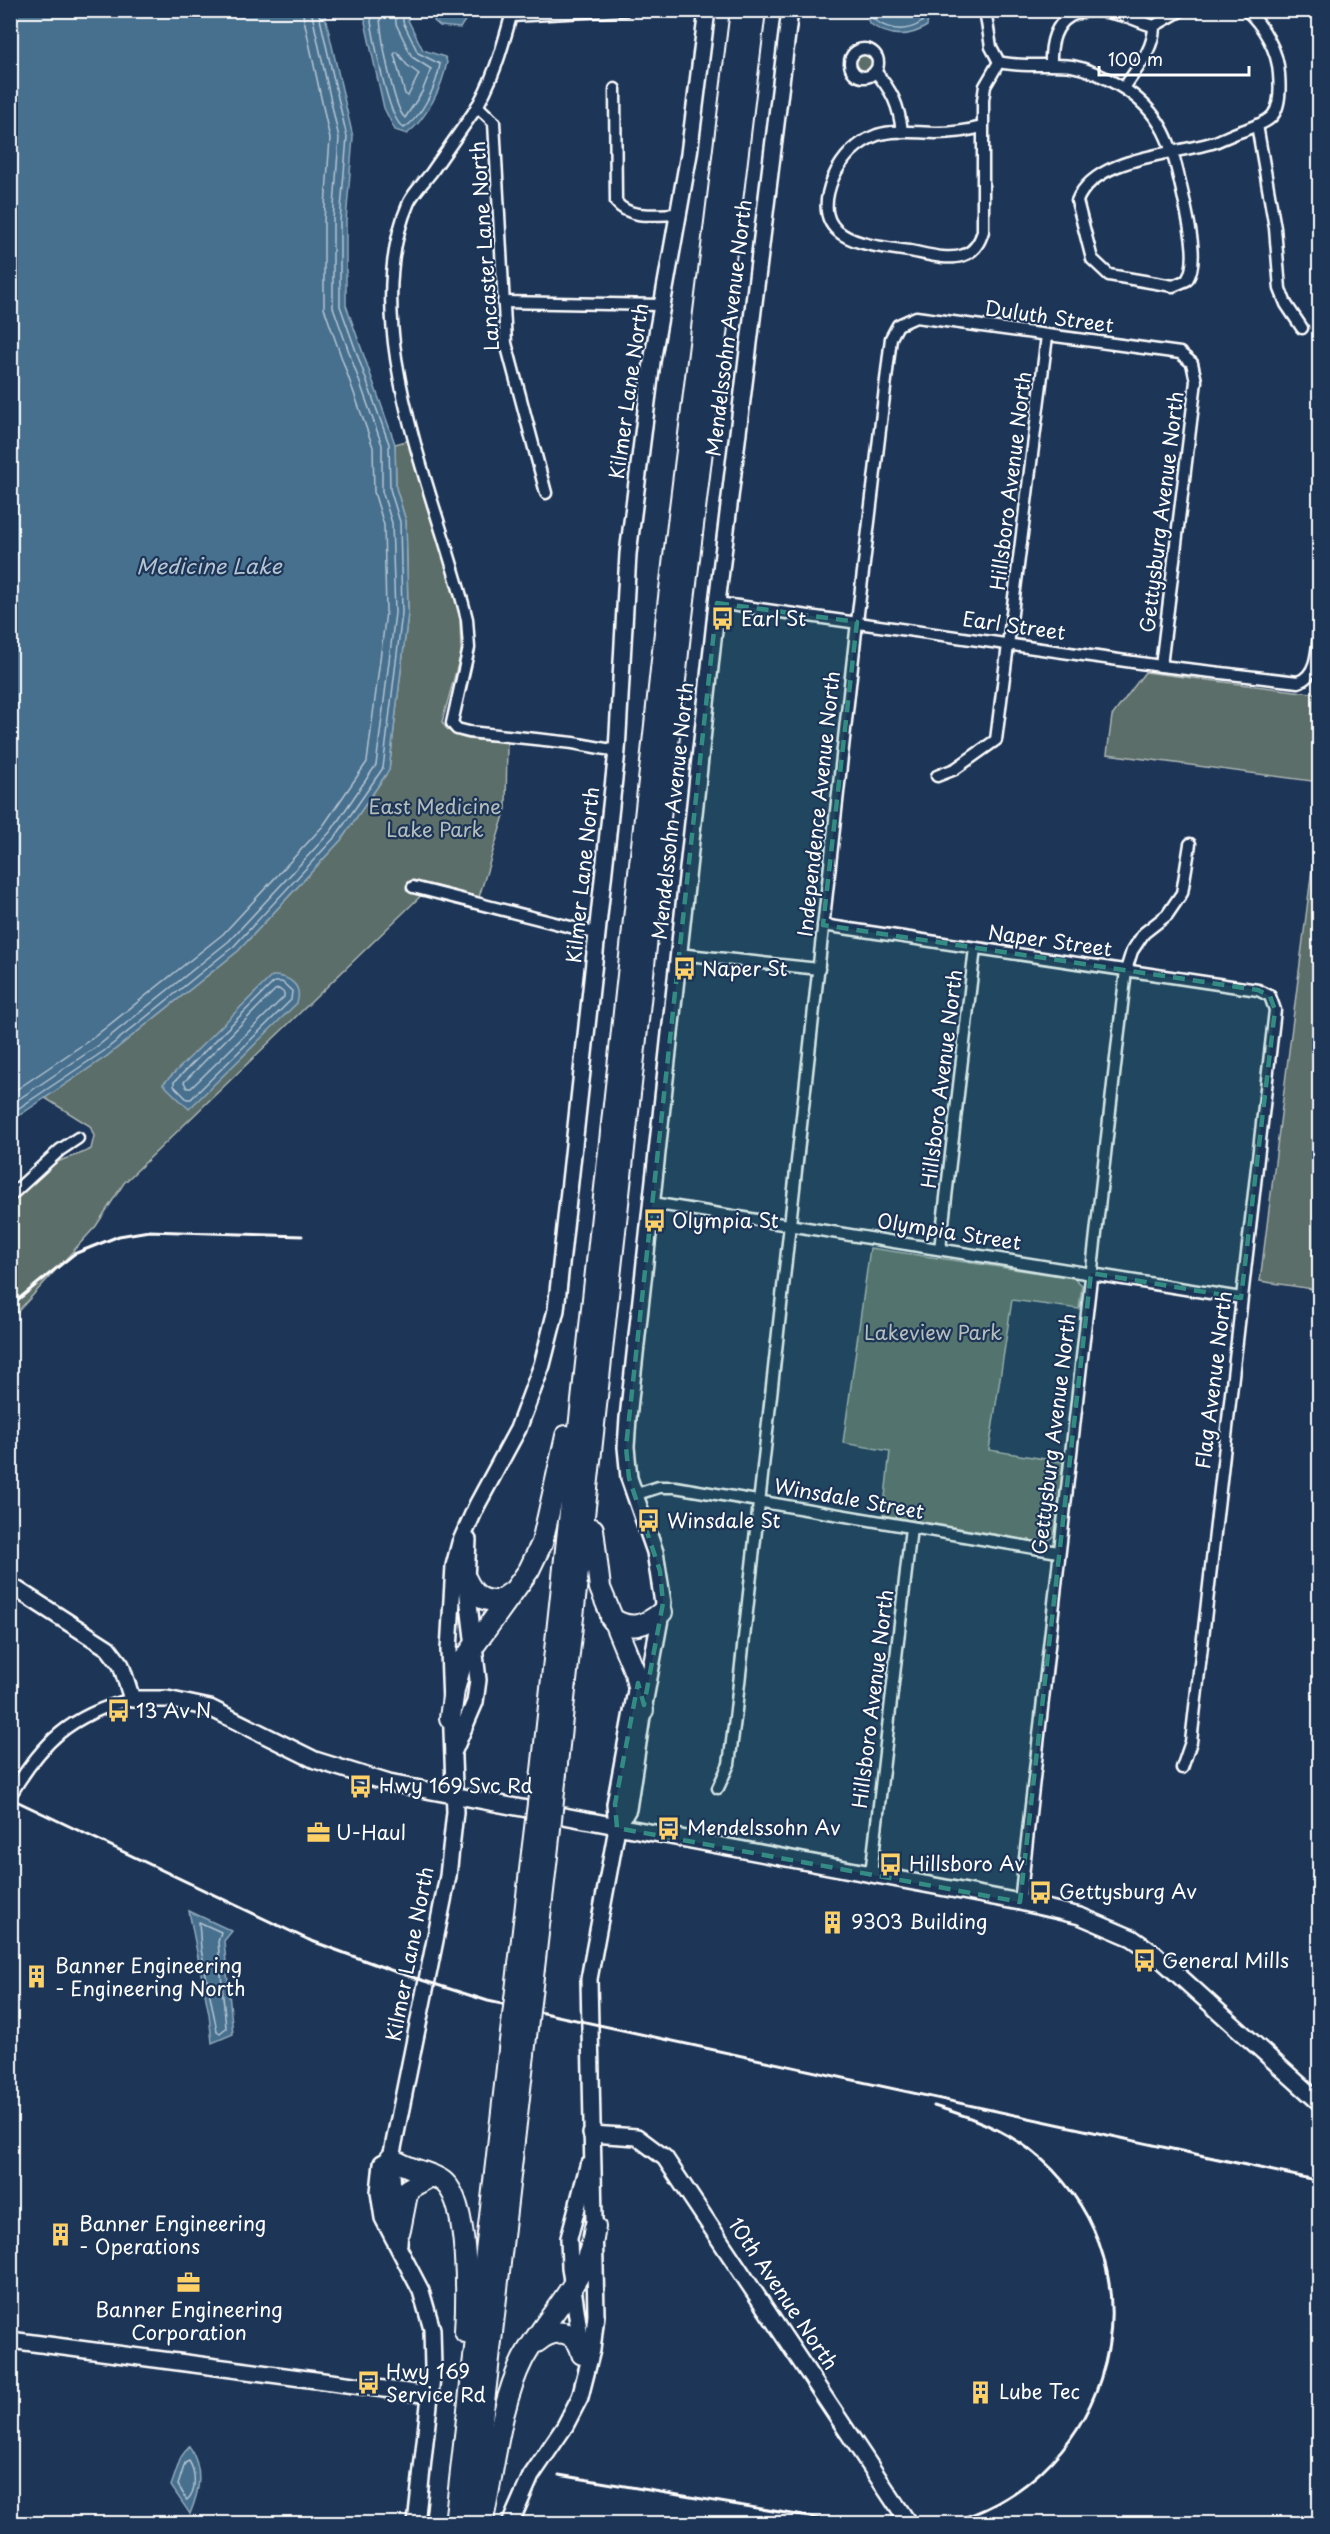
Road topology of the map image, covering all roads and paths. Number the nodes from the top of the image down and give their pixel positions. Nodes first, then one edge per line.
1 (625, 10) edge
2 (707, 10) edge
3 (741, 10) edge
4 (755, 10) edge
5 (762, 10) edge
6 (790, 10) edge
7 (985, 10) edge
8 (1182, 10) edge
9 (1246, 10) edge
10 (511, 13) edge
11 (1154, 26) junction
12 (999, 62) junction
13 (1051, 65) junction
14 (875, 71) dead end
15 (747, 79) junction
16 (615, 88) dead end
17 (1124, 88) junction
18 (477, 106) junction
19 (1257, 125) junction
20 (982, 128) junction
21 (902, 132) junction
22 (1172, 152) junction
23 (680, 214) junction
24 (503, 302) junction
25 (661, 305) junction
26 (898, 325) joint
27 (1302, 328) dead end
28 (1047, 336) junction
29 (1192, 363) joint
30 (546, 493) dead end
31 (717, 603) junction
32 (857, 622) junction
33 (1320, 623) edge
34 (1008, 644) junction
35 (1161, 666) junction
36 (617, 751) junction
37 (937, 776) dead end
38 (1190, 844) dead end
39 (413, 887) dead end
40 (823, 925) junction
41 (598, 934) junction
42 (975, 948) junction
43 (678, 954) junction
44 (819, 969) junction
45 (1126, 970) junction
46 (1270, 996) joint
47 (78, 1138) dead end
48 (10, 1196) edge
49 (652, 1203) junction
50 (790, 1225) junction
51 (940, 1249) junction
52 (596, 1268) junction
53 (1091, 1273) junction
54 (1241, 1298) junction
55 (600, 1370) junction
56 (634, 1495) junction
57 (760, 1502) junction
58 (469, 1525) junction
59 (910, 1528) junction
60 (1058, 1552) junction
61 (466, 1579) junction
62 (10, 1585) edge
63 (516, 1588) junction
64 (662, 1612) junction
65 (611, 1618) junction
66 (474, 1643) junction
67 (638, 1683) junction
68 (132, 1699) junction
69 (643, 1710) junction
70 (450, 1718) junction
71 (452, 1756) junction
72 (1182, 1768) dead end
73 (549, 1772) junction
74 (717, 1788) dead end
75 (453, 1795) junction
76 (10, 1796) edge
77 (617, 1828) junction
78 (871, 1874) junction
79 (1020, 1902) junction
80 (517, 2052) junction
81 (1320, 2103) edge
82 (591, 2134) junction
83 (391, 2158) junction
84 (431, 2176) junction
85 (595, 2227) junction
86 (399, 2237) junction
87 (573, 2283) junction
88 (10, 2340) edge
89 (531, 2348) junction
90 (582, 2355) junction
91 (430, 2395) junction
92 (565, 2426) junction
93 (416, 2523) edge
94 (455, 2523) edge
95 (470, 2523) edge
96 (482, 2523) edge
97 (510, 2523) edge
98 (909, 2523) edge

1 - 10 street
2 - 23 street, Kilmer Lane North
3 - 52 highway
4 - 15 highway
5 - 15 highway
6 - 31 street, Mendelssohn Avenue North
7 - 12 street
8 - 11 street
9 - 19 street
10 - 18 street
11 - 13 street
11 - 17 street
12 - 13 street
12 - 20 street
13 - 17 street
14 - 21 street
15 - 55 highway
16 - 23 street
17 - 22 street
18 - 24 street, Lancaster Lane North
18 - 36 street
19 - 22 street
19 - 27 street
20 - 21 street
20 - 21 street
22 - 22 street
23 - 25 street, Kilmer Lane North
24 - 25 street
24 - 30 street, Lancaster Lane North
25 - 36 street, Kilmer Lane North
26 - 28 street, Duluth Street
26 - 32 street, Independence Avenue North
28 - 29 street, Duluth Street
28 - 34 street, Hillsboro Avenue North
29 - 35 street, Gettysburg Avenue North
31 - 32 street, Earl Street
31 - 43 street, Mendelssohn Avenue North
32 - 34 street, Earl Street
32 - 40 street, Independence Avenue North
33 - 35 street, Earl Street
34 - 35 street, Earl Street
34 - 37 street, Hillsboro Avenue North
36 - 41 street, Kilmer Lane North
38 - 45 street, Gettysburg Avenue North
39 - 41 street
40 - 42 street, Naper Street
40 - 44 street, Independence Avenue North
41 - 58 street, Kilmer Lane North
42 - 45 street, Naper Street
42 - 51 street, Hillsboro Avenue North
43 - 44 street
43 - 49 street, Mendelssohn Avenue North
44 - 50 street, Independence Avenue North
45 - 46 street, Naper Street
45 - 53 street, Gettysburg Avenue North
46 - 54 street, Flag Avenue North
47 - 48 street
49 - 50 street, Olympia Street
49 - 56 street, Mendelssohn Avenue North
50 - 51 street, Olympia Street
50 - 57 street, Independence Avenue North
51 - 53 street, Olympia Street
52 - 63 highway
52 - 73 highway
53 - 54 street, Olympia Street
53 - 60 street, Gettysburg Avenue North
54 - 72 street, Flag Avenue North
55 - 65 highway
55 - 73 highway
56 - 57 street, Winsdale Street
56 - 64 street, Mendelssohn Avenue North
57 - 59 street, Winsdale Street
57 - 74 street, Independence Avenue North
58 - 61 street, Kilmer Lane North
58 - 70 street, Kilmer Lane North
59 - 60 street, Winsdale Street
59 - 78 street, Hillsboro Avenue North
60 - 79 street, Gettysburg Avenue North
61 - 63 highway
61 - 66 street, Kilmer Lane North
62 - 68 street
63 - 66 highway
64 - 65 highway
64 - 67 street, Mendelssohn Avenue North
64 - 69 street, Mendelssohn Avenue North
65 - 67 highway
66 - 70 highway
66 - 71 street, Kilmer Lane North
67 - 69 highway
67 - 77 street, Mendelssohn Avenue North
68 - 75 street
68 - 76 street
69 - 77 street, Mendelssohn Avenue North
70 - 71 street, Kilmer Lane North
71 - 75 street, Kilmer Lane North
73 - 80 highway, bridge
75 - 77 street
75 - 83 street, Kilmer Lane North
77 - 78 street
77 - 82 street, Mendelssohn Avenue North
78 - 79 street
79 - 81 street
80 - 94 highway
80 - 95 highway
82 - 85 street, Mendelssohn Avenue North
82 - 87 street, Mendelssohn Avenue North
82 - 98 street, 10th Avenue North
83 - 84 highway
83 - 86 street, Kilmer Lane North
84 - 86 highway
84 - 94 highway
85 - 87 highway
85 - 92 street, Mendelssohn Avenue North
86 - 91 street, Kilmer Lane North
87 - 89 highway
87 - 90 street, Mendelssohn Avenue North
88 - 91 street
89 - 90 highway
89 - 96 highway
90 - 92 street, Mendelssohn Avenue North
91 - 93 street, Kilmer Lane North
92 - 97 street, Mendelssohn Avenue North

